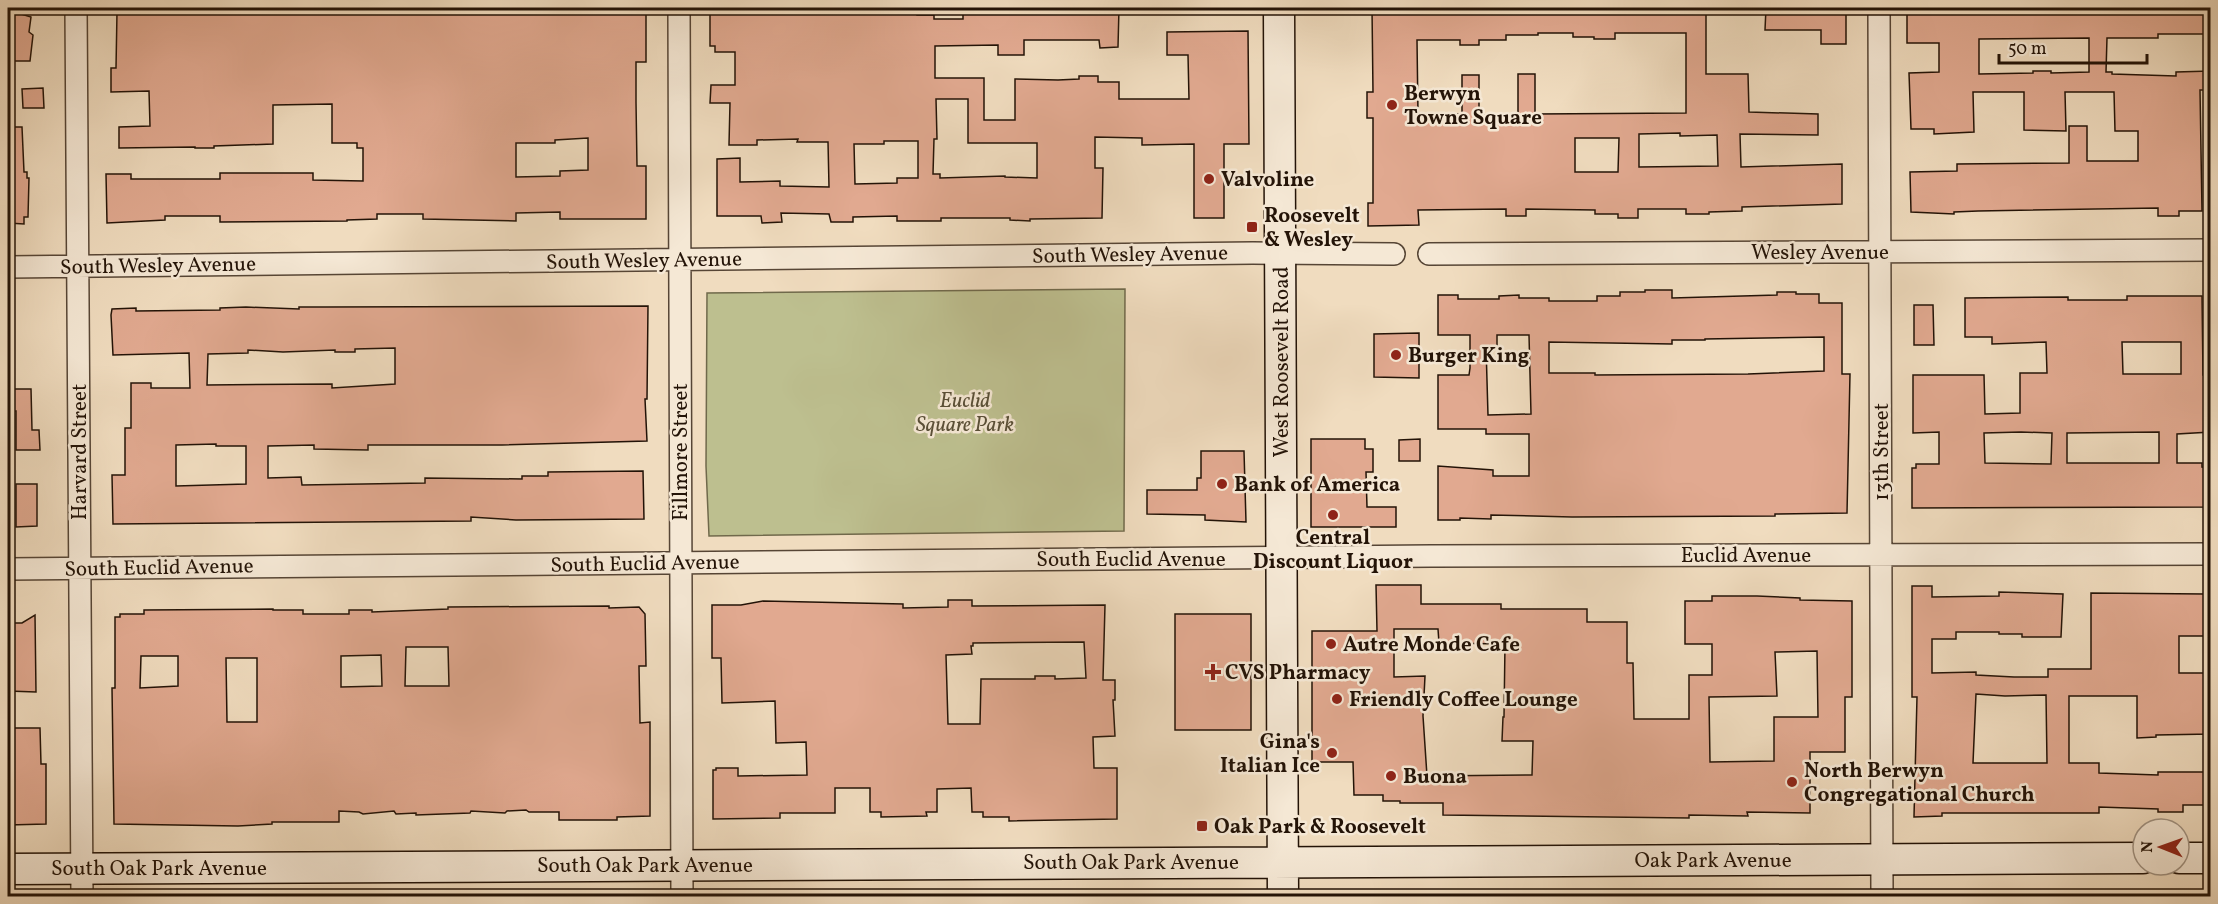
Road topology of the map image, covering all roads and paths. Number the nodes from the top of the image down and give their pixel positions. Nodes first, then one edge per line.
1 (76, 8) edge
2 (679, 8) edge
3 (1279, 8) edge
4 (1879, 8) edge
5 (2211, 250) edge
6 (1880, 252) junction
7 (1280, 253) junction
8 (1394, 254) dead end
9 (1429, 254) dead end
10 (680, 260) junction
11 (78, 266) junction
12 (8, 267) edge
13 (2211, 554) edge
14 (1881, 556) junction
15 (1282, 557) junction
16 (680, 563) junction
17 (80, 568) junction
18 (8, 569) edge
19 (2131, 858) edge
20 (2191, 858) edge
21 (2211, 858) edge
22 (1882, 860) junction
23 (1283, 861) junction
24 (681, 864) junction
25 (8, 868) edge
26 (82, 882) edge
27 (682, 897) edge
28 (1283, 897) edge
29 (1882, 897) edge

1 - 11 street, Harvard Street
2 - 10 street, Fillmore Street
3 - 7 street, West Roosevelt Road
4 - 6 street, 13th Street
5 - 6 street, Wesley Avenue
6 - 9 street, Wesley Avenue
6 - 14 street, 13th Street
7 - 8 street
7 - 10 street, South Wesley Avenue
7 - 15 street, West Roosevelt Road
10 - 11 street, South Wesley Avenue
10 - 16 street, Fillmore Street
11 - 12 street, South Wesley Avenue
11 - 17 street, Harvard Street
13 - 14 street, Euclid Avenue
14 - 15 street, Euclid Avenue
14 - 22 street, 13th Street
15 - 16 street, South Euclid Avenue
15 - 23 street, West Roosevelt Road
16 - 17 street, South Euclid Avenue
16 - 24 street, Fillmore Street
17 - 18 street, South Euclid Avenue
17 - 26 street, Harvard Street
19 - 22 street, Oak Park Avenue
20 - 21 street
22 - 23 street, Oak Park Avenue
22 - 29 street, 13th Street
23 - 24 street, South Oak Park Avenue
23 - 28 street, West Roosevelt Road
24 - 26 street, South Oak Park Avenue
24 - 27 street, Fillmore Street
25 - 26 street, South Oak Park Avenue

